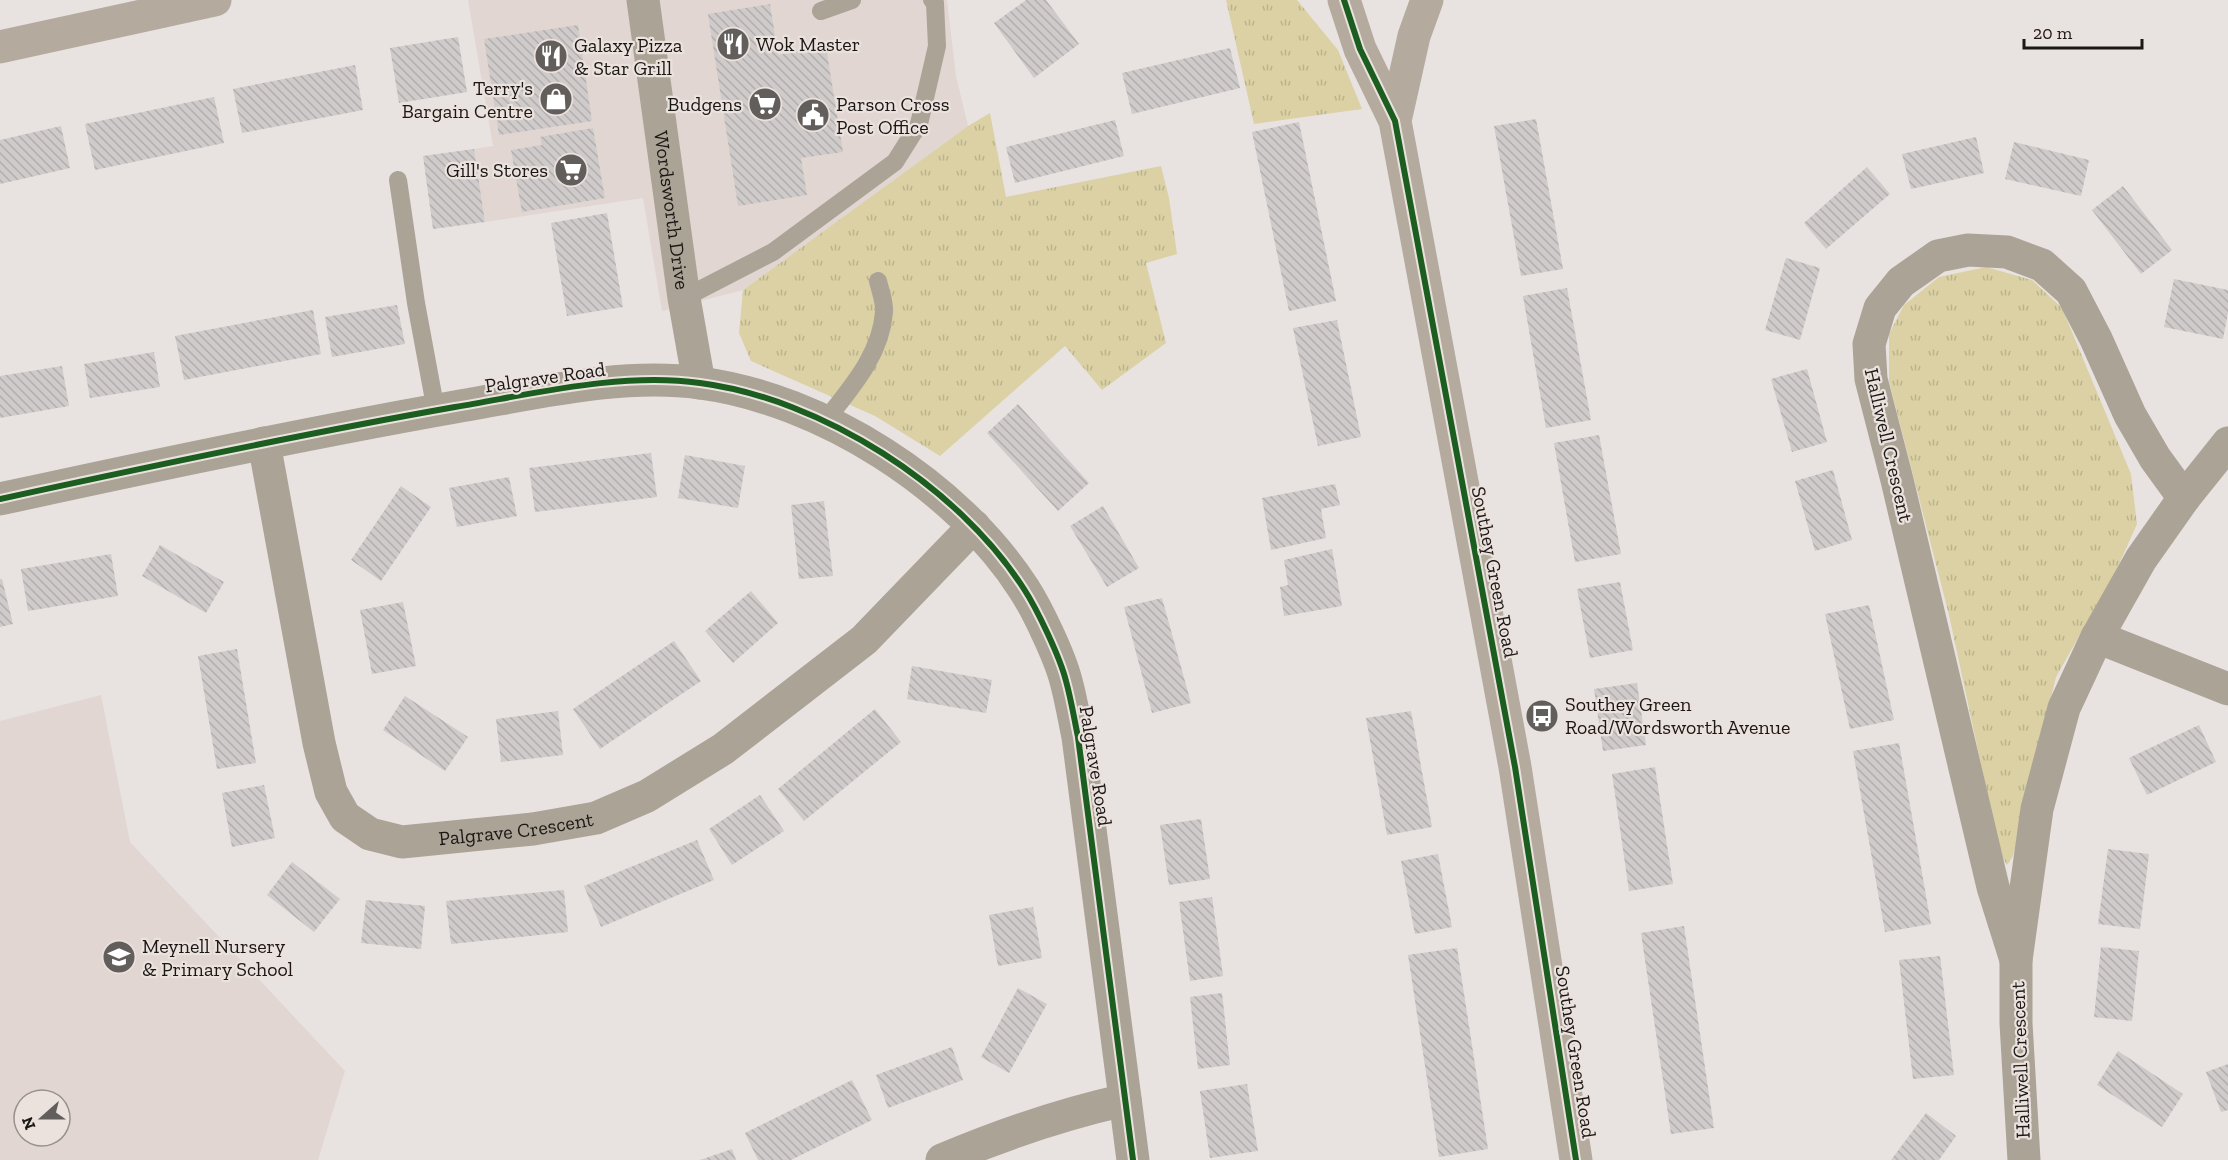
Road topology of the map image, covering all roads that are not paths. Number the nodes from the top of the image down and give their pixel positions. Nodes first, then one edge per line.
1 (215, 0) edge
2 (643, 0) edge
3 (852, 0) edge
4 (932, 0) edge
5 (1344, 0) edge
6 (1427, 0) edge
7 (821, 11) dead end
8 (0, 47) edge
9 (1395, 121) junction
10 (398, 180) dead end
11 (878, 280) dead end
12 (684, 298) junction
13 (699, 383) junction
14 (436, 411) junction
15 (825, 421) junction
16 (264, 443) junction
17 (2228, 443) edge
18 (2184, 498) junction
19 (0, 499) edge
20 (974, 526) junction
21 (2097, 637) junction
22 (2228, 688) edge
23 (2016, 960) junction
24 (1125, 1100) junction
25 (942, 1160) edge
26 (1133, 1160) edge
27 (1576, 1160) edge
28 (2024, 1160) edge

1 - 8 street
2 - 12 street, Wordsworth Drive
3 - 7 lane
4 - 12 lane
5 - 9 street, Southey Green Road
6 - 9 street, Southey Green Road
9 - 27 street, Southey Green Road
10 - 14 lane
11 - 15 lane
12 - 13 street, Wordsworth Drive
13 - 14 street, Palgrave Road
13 - 15 street, Palgrave Road
14 - 16 street, Palgrave Road
15 - 20 street, Palgrave Road
16 - 19 street, Palgrave Road
16 - 20 street, Palgrave Crescent
17 - 18 street, Halliwell Crescent
18 - 21 street, Halliwell Crescent
18 - 23 street, Halliwell Crescent
20 - 24 street, Palgrave Road
21 - 22 street
21 - 23 street, Halliwell Crescent
23 - 28 street, Halliwell Crescent
24 - 25 street
24 - 26 street, Palgrave Road

